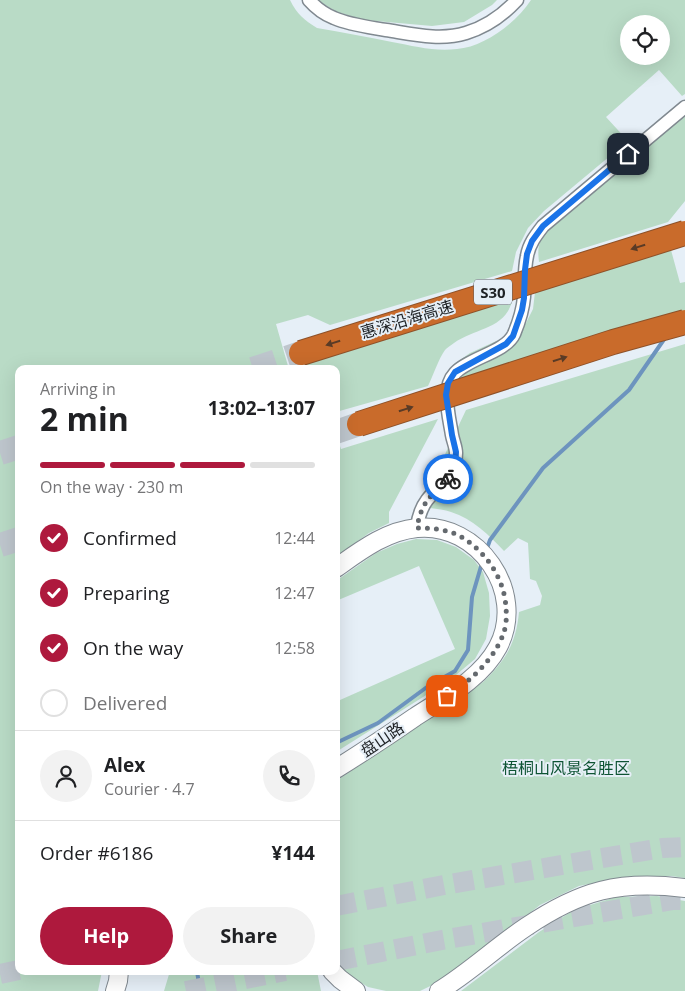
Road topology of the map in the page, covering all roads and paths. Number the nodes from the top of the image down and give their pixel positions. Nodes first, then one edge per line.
1 (309, 0) edge
2 (517, 0) edge
3 (685, 107) edge
4 (685, 233) edge
5 (685, 322) edge
6 (302, 352) tunnel mouth
7 (359, 424) tunnel mouth
8 (417, 528) junction
9 (340, 565) edge
10 (340, 766) edge
11 (685, 888) edge
12 (119, 975) edge
13 (336, 975) edge
14 (114, 991) edge
15 (356, 991) edge
16 (440, 991) edge

1 - 2 street
3 - 8 street
4 -> 6 highway, 惠深沿海高速 / S30, bridge
7 -> 5 highway, bridge
8 - 9 main road, 盘山路
8 - 10 main road, 盘山路
11 - 16 main road
12 - 14 main road
13 - 15 main road

